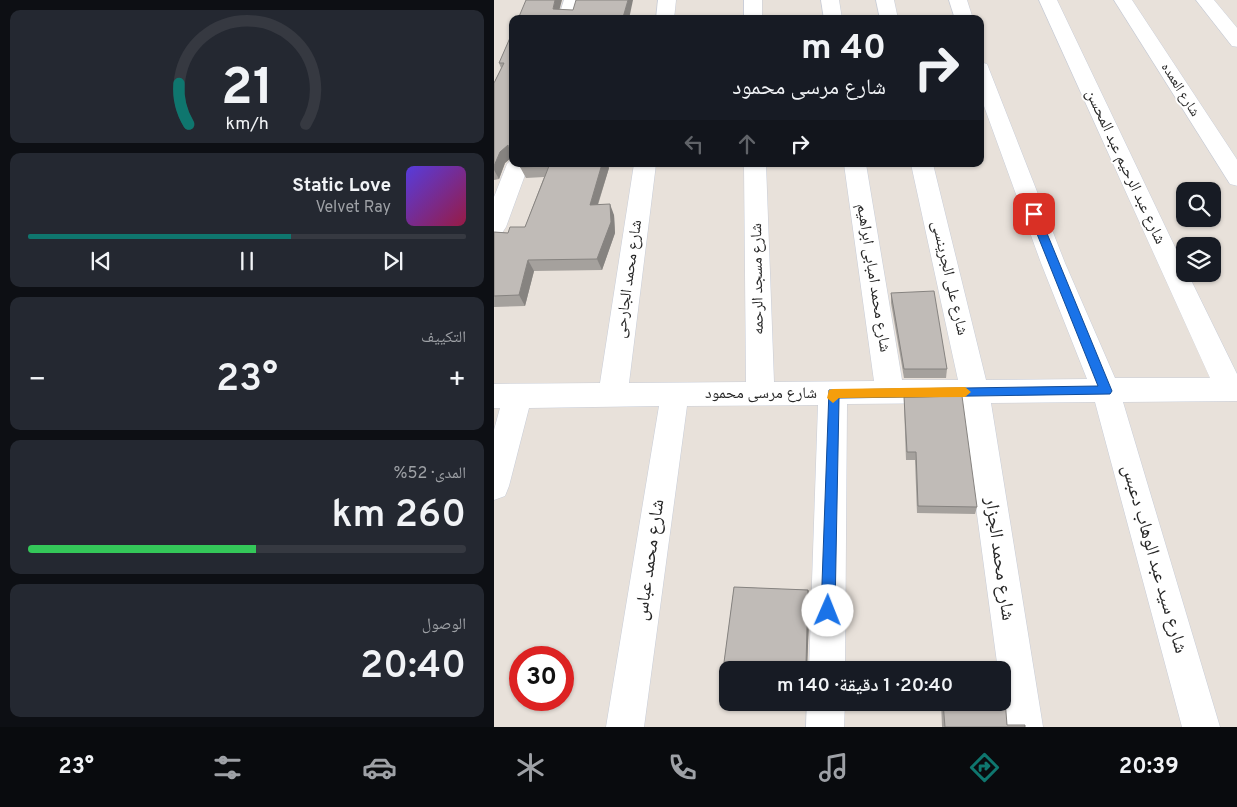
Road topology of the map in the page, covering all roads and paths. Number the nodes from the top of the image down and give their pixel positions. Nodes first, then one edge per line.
1 (573, 0) edge
2 (667, 0) edge
3 (753, 0) edge
4 (830, 0) edge
5 (885, 0) edge
6 (958, 0) edge
7 (1048, 0) edge
8 (1124, 0) edge
9 (1205, 0) edge
10 (568, 15) edge
11 (665, 15) edge
12 (753, 15) edge
13 (832, 15) edge
14 (888, 15) edge
15 (963, 15) edge
16 (1237, 42) edge
17 (984, 79) edge
18 (517, 167) edge
19 (645, 167) edge
20 (755, 167) edge
21 (855, 167) edge
22 (923, 167) edge
23 (1237, 179) edge
24 (494, 227) edge
25 (1233, 389) edge
26 (1106, 391) junction
27 (975, 392) junction
28 (890, 393) junction
29 (613, 394) junction
30 (675, 394) junction
31 (760, 394) junction
32 (833, 394) junction
33 (506, 396) edge
34 (494, 486) edge
35 (827, 661) edge
36 (826, 711) edge
37 (626, 727) edge
38 (825, 727) edge
39 (1024, 727) edge
40 (1201, 727) edge

1 - 10 street
2 - 11 street
3 - 12 street
4 - 13 street
5 - 14 street
6 - 15 street
7 - 25 street, شارع عبد الرحيم عبد المحسن
8 - 23 street, شارع العمده
9 - 16 street
17 - 26 street, شارع سيد عبد الوهاب دعبس
18 - 24 street
19 - 29 street, شارع محمد الجارحى
20 - 31 street, شارع مسجد الرحمه
21 - 28 street, شارع محمد امبابى ابراهيم
22 - 27 street, شارع على الجرينسى
25 - 26 street, شارع مرسى محمود
26 - 27 street, شارع مرسى محمود
26 - 40 street, شارع سيد عبد الوهاب دعبس
27 - 28 street, شارع مرسى محمود
27 - 39 street, شارع محمد الجزار
28 - 32 street, شارع مرسى محمود
29 - 30 street, شارع مرسى محمود
29 - 33 street, شارع مرسى محمود
30 - 31 street, شارع مرسى محمود
30 - 37 street, شارع محمد عباس
31 - 32 street, شارع مرسى محمود
32 - 35 street
33 - 34 street
36 - 38 street

